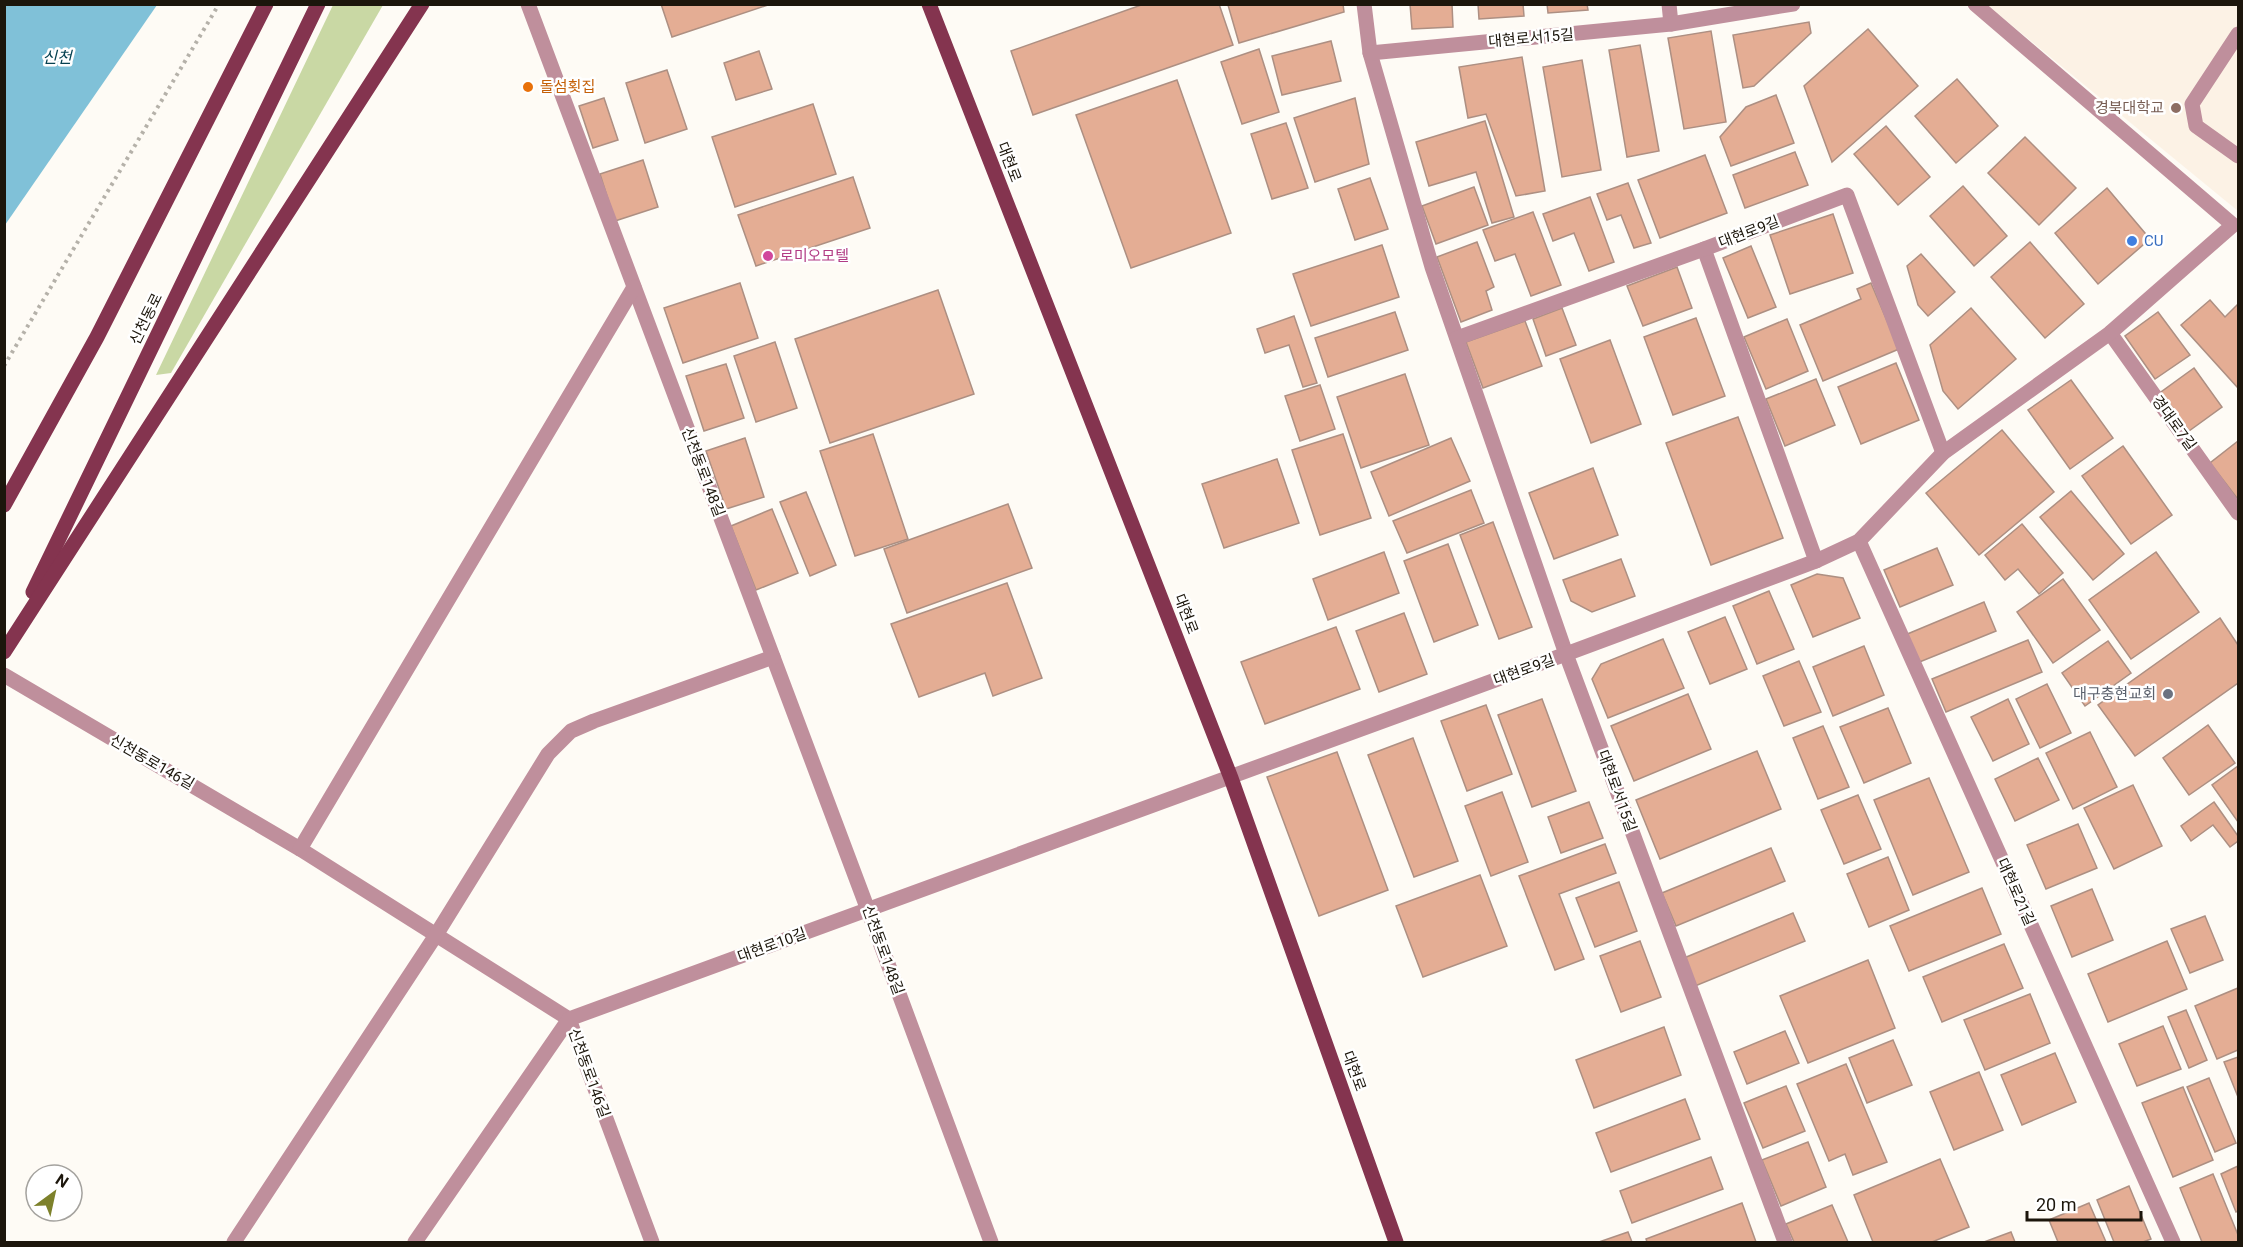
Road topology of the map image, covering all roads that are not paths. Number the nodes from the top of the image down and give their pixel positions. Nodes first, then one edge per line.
1 (266, 4) edge
2 (318, 4) edge
3 (422, 4) edge
4 (528, 4) edge
5 (929, 4) edge
6 (1364, 4) edge
7 (1669, 4) edge
8 (1793, 4) edge
9 (1975, 4) edge
10 (1671, 24) junction
11 (2238, 34) edge
12 (1370, 53) junction
13 (2238, 156) edge
14 (1704, 249) junction
15 (634, 287) junction
16 (2110, 333) junction
17 (1457, 338) junction
18 (1942, 453) junction
19 (4, 505) edge
20 (2238, 513) edge
21 (1859, 541) junction
22 (1816, 561) junction
23 (4, 650) edge
24 (1566, 654) junction
25 (773, 657) junction
26 (4, 675) edge
27 (1231, 778) junction
28 (300, 849) junction
29 (868, 910) junction
30 (435, 935) junction
31 (569, 1019) junction
32 (234, 1242) edge
33 (415, 1242) edge
34 (652, 1242) edge
35 (991, 1242) edge
36 (1396, 1242) edge
37 (1785, 1242) edge
38 (2173, 1242) edge

1 - 19 main road
2 - 23 main road, 신천동로
3 - 23 main road
4 - 15 street, 신천동로148길
5 - 27 main road, 대현로
6 - 12 street, 대현로서15길
7 - 10 street
8 - 10 street
9 - 16 street, 대현로9길
10 - 12 street, 대현로서15길
11 - 13 street
12 - 17 street, 대현로서15길
14 - 17 street
14 - 18 street, 대현로9길
14 - 22 street, 대현로9길
15 - 25 street, 신천동로148길
15 - 28 street
16 - 18 street, 대현로9길
16 - 20 street, 경대로7길
17 - 24 street, 대현로서15길
18 - 21 street, 대현로9길
21 - 22 street, 대현로9길
21 - 38 street, 대현로21길
22 - 24 street, 대현로9길
24 - 27 street, 대현로9길
24 - 37 street, 대현로서15길
25 - 29 street, 신천동로148길
25 - 30 street
26 - 28 street, 신천동로146길
27 - 29 street, 대현로10길
27 - 36 main road, 대현로
28 - 30 street, 신천동로146길
29 - 31 street, 대현로10길
29 - 35 street, 신천동로148길
30 - 31 street, 신천동로146길
30 - 32 street
31 - 33 street
31 - 34 street, 신천동로146길

